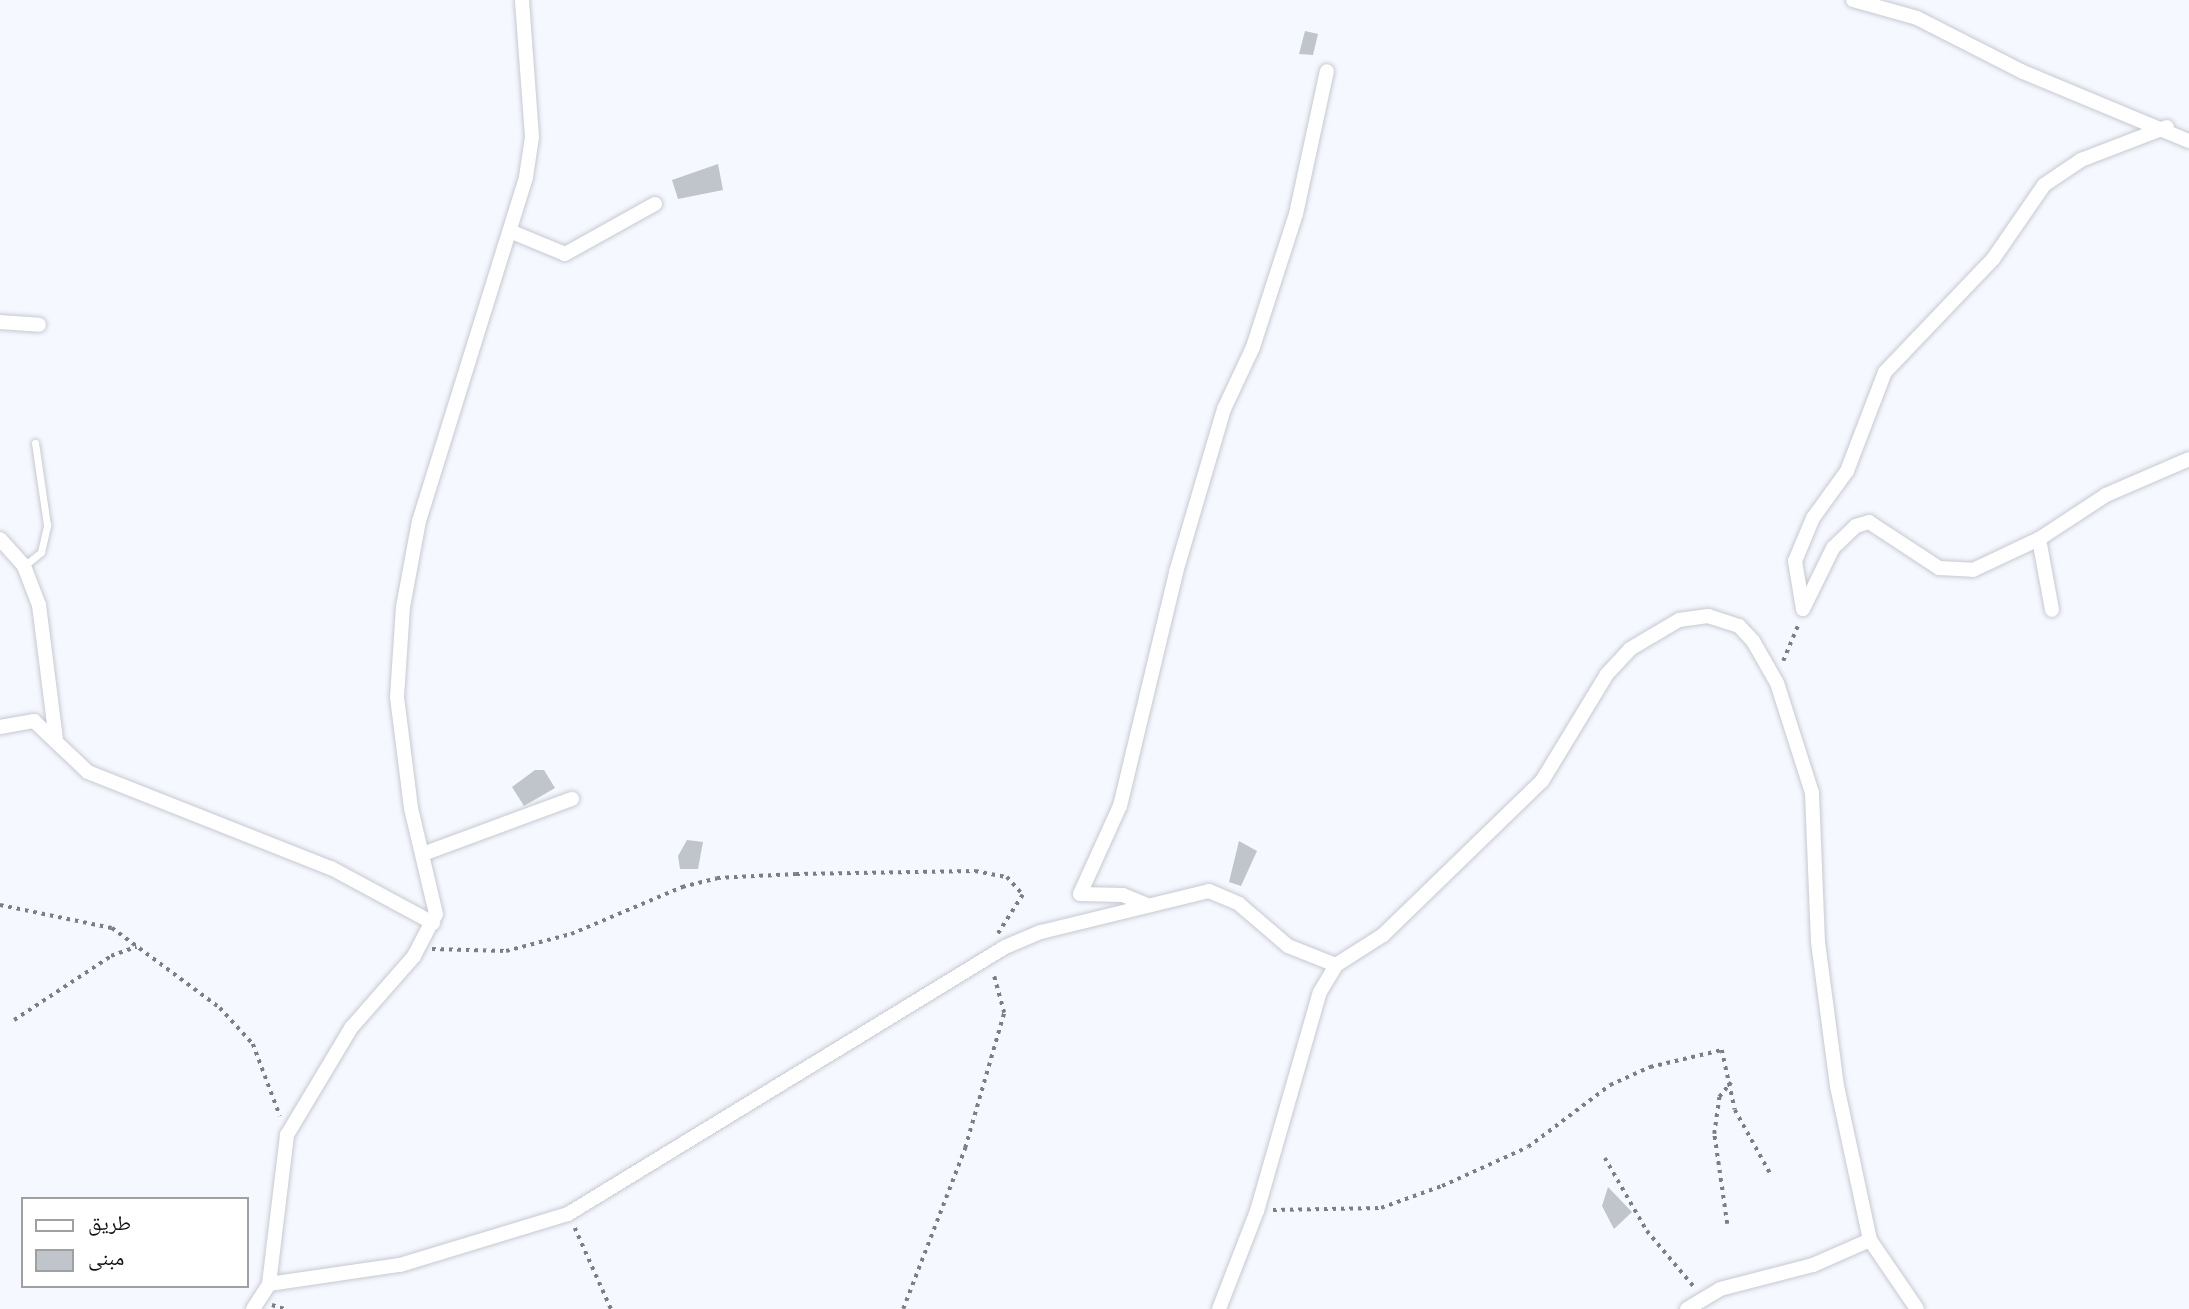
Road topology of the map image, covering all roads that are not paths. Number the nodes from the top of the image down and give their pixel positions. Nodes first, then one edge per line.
1 (522, 0) edge
2 (1853, 0) edge
3 (1327, 71) dead end
4 (2167, 127) junction
5 (2189, 141) edge
6 (655, 204) dead end
7 (512, 232) junction
8 (0, 322) edge
9 (38, 325) dead end
10 (35, 443) dead end
11 (2189, 460) edge
12 (0, 539) edge
13 (2039, 539) junction
14 (24, 566) junction
15 (2052, 610) dead end
16 (0, 727) edge
17 (56, 739) junction
18 (572, 799) dead end
19 (423, 854) junction
20 (1145, 904) junction
21 (433, 923) junction
22 (1336, 965) junction
23 (1870, 1240) junction
24 (268, 1284) junction
25 (253, 1309) edge
26 (1219, 1309) edge
27 (1686, 1309) edge
28 (1917, 1309) edge

1 - 7 street
2 - 4 street
3 - 20 street
4 - 5 street
4 - 13 street
6 - 7 street
7 - 19 street
8 - 9 street
10 - 14 lane
11 - 13 street
12 - 14 street
13 - 15 street
14 - 17 street
16 - 17 street
17 - 21 street
18 - 19 street
19 - 21 street
20 - 22 street
20 - 24 street
21 - 24 street
22 - 23 street
22 - 26 street
23 - 27 street
23 - 28 street
24 - 25 street

